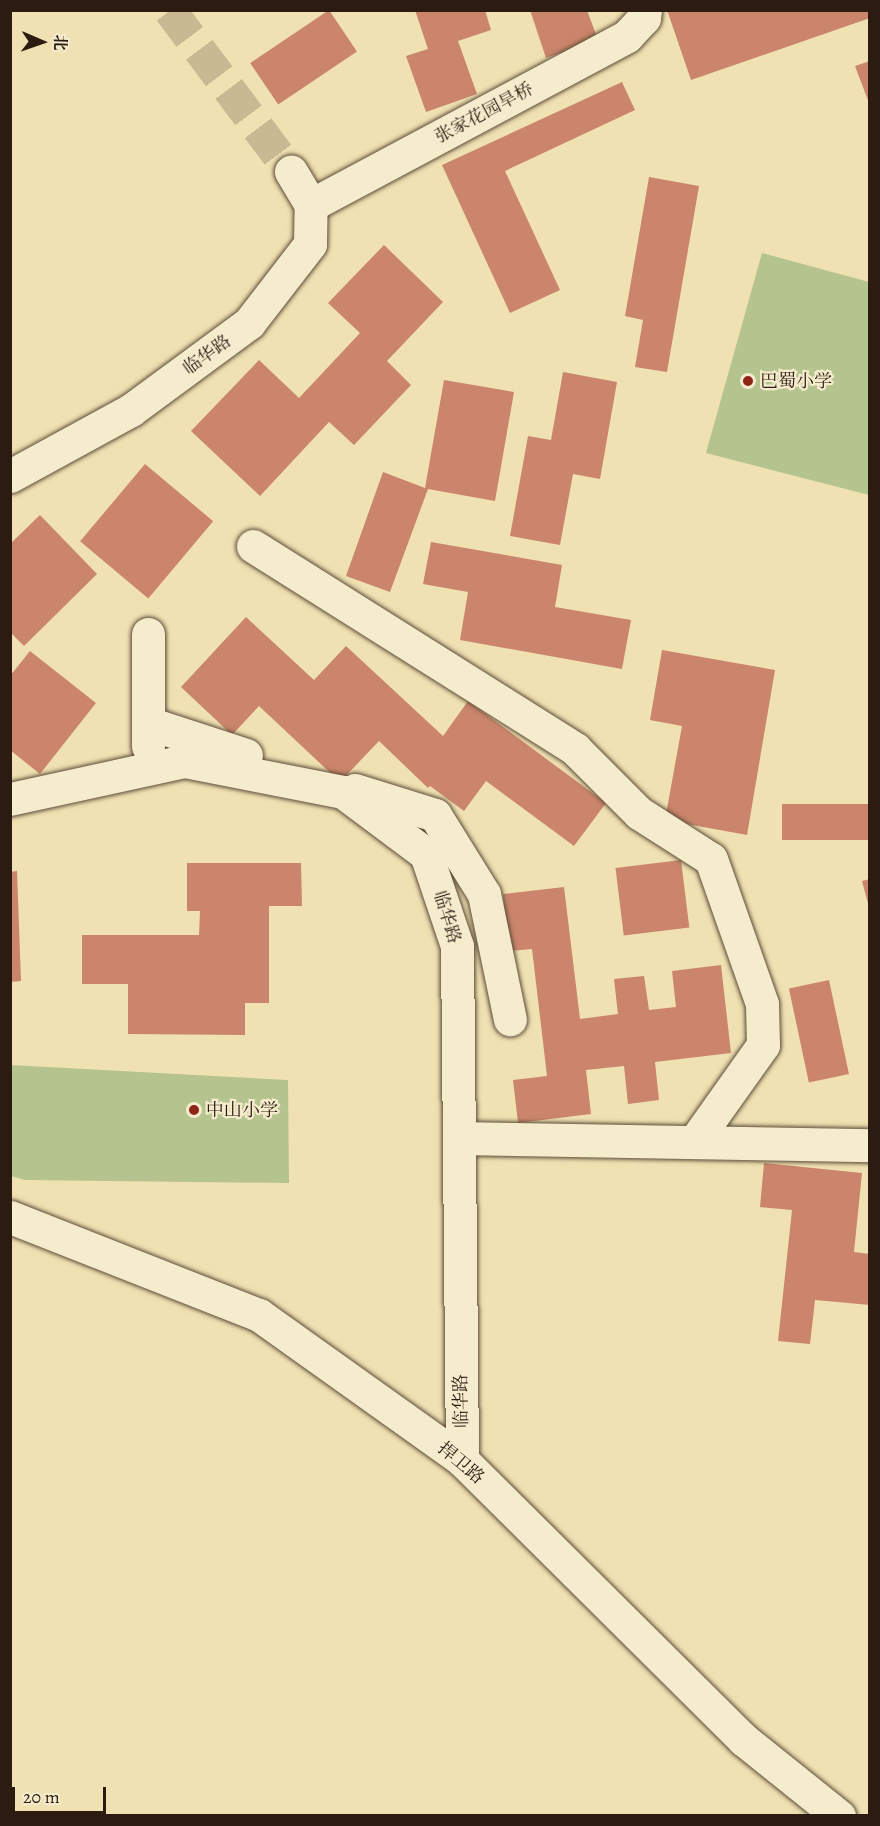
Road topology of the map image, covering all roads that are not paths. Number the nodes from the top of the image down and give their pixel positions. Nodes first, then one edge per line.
1 (645, 10) edge
2 (291, 172) tunnel mouth
3 (311, 205) junction
4 (10, 476) edge
5 (253, 546) dead end
6 (148, 634) dead end
7 (148, 723) junction
8 (148, 769) junction
9 (10, 799) edge
10 (510, 1019) dead end
11 (459, 1138) junction
12 (693, 1142) junction
13 (870, 1145) edge
14 (10, 1217) edge
15 (462, 1460) junction
16 (839, 1815) edge

1 - 3 street, 张家花园旱桥
2 - 3 street
3 - 4 street, 临华路
5 - 12 street
6 - 7 street
7 - 8 street
7 - 10 street
8 - 9 street, 临华路
8 - 11 street, 临华路
11 - 12 street
11 - 15 street, 临华路
12 - 13 street
14 - 15 street, 捍卫路
15 - 16 street, 捍卫路

